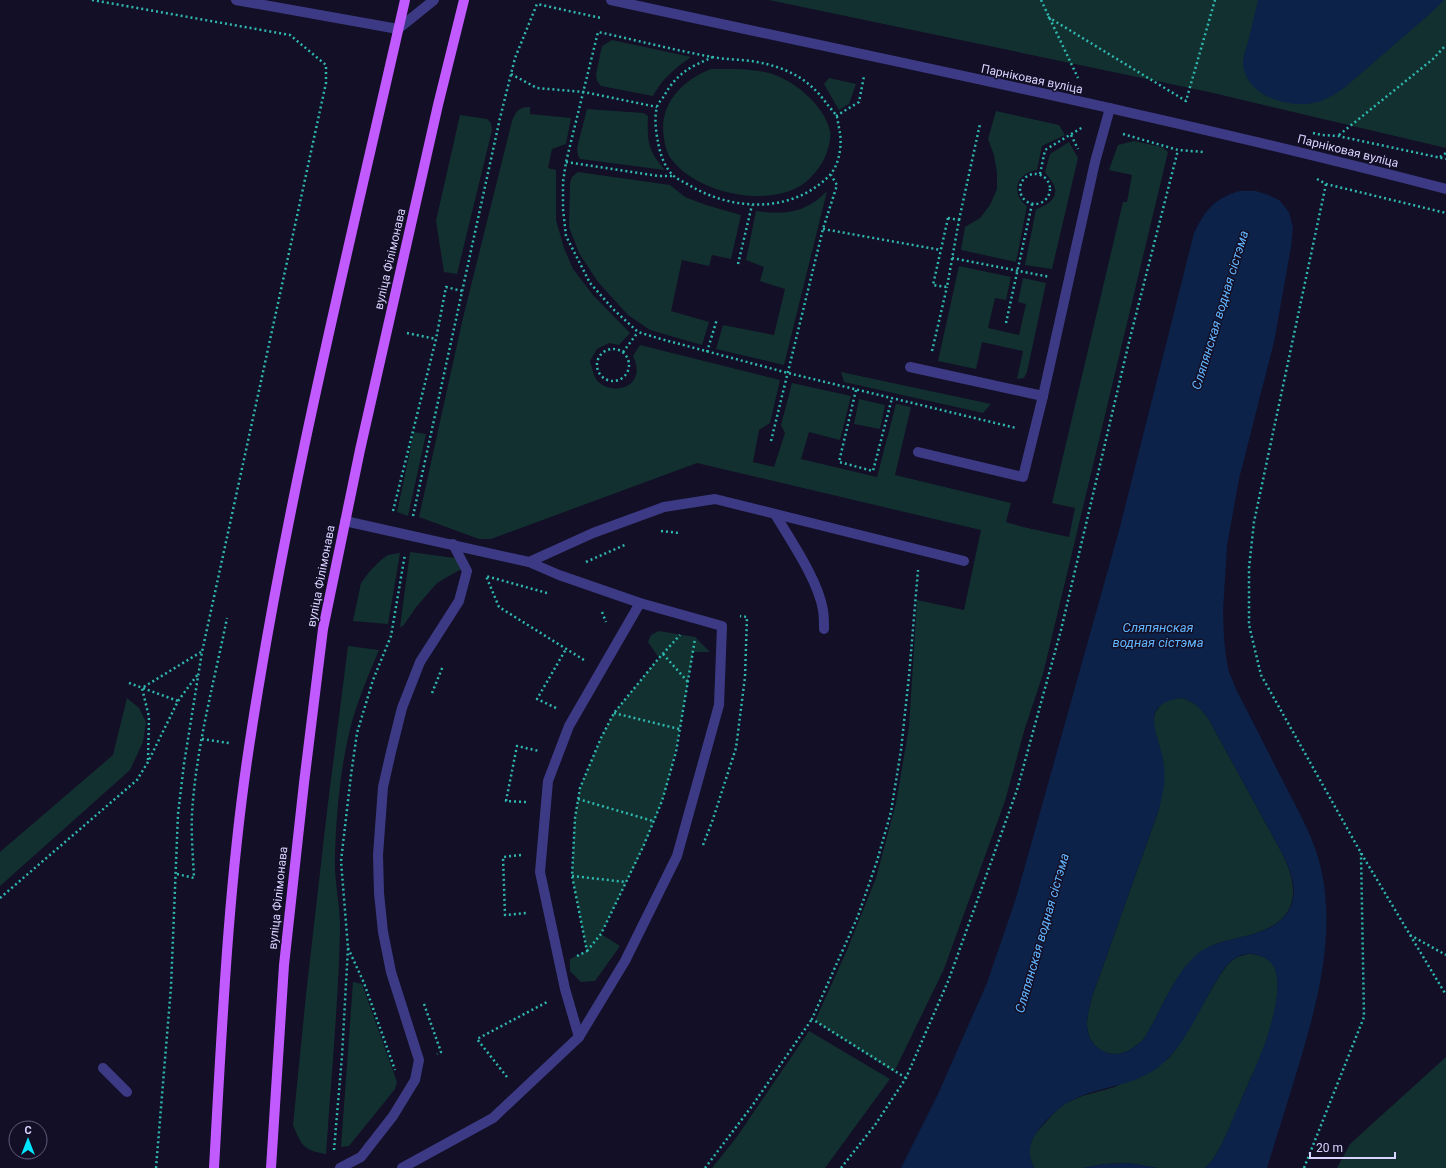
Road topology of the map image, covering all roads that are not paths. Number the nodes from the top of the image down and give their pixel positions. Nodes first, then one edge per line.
1 (236, 0) edge
2 (405, 0) edge
3 (434, 0) edge
4 (464, 0) edge
5 (611, 0) edge
6 (398, 29) junction
7 (1110, 108) junction
8 (1446, 189) edge
9 (910, 367) dead end
10 (1043, 396) junction
11 (918, 452) dead end
12 (775, 514) junction
13 (345, 521) junction
14 (453, 544) junction
15 (964, 561) dead end
16 (529, 562) junction
17 (640, 603) junction
18 (824, 629) dead end
19 (579, 1037) junction
20 (103, 1068) dead end
21 (127, 1092) dead end
22 (214, 1168) edge
23 (271, 1168) edge
24 (340, 1168) edge
25 (402, 1168) edge

1 - 6 street
2 - 6 main road
3 - 6 street
4 - 13 main road, вуліца Філімонава
5 - 7 street, Парніковая вуліца
6 - 22 main road
7 - 8 street, Парніковая вуліца
7 - 10 street
9 - 10 street
10 - 11 street
12 - 15 street
12 - 16 street
12 - 18 street
13 - 14 street
13 - 23 main road, вуліца Філімонава
14 - 16 street
14 - 24 street
16 - 17 street
17 - 19 street
17 - 19 street
19 - 25 street
20 - 21 street

